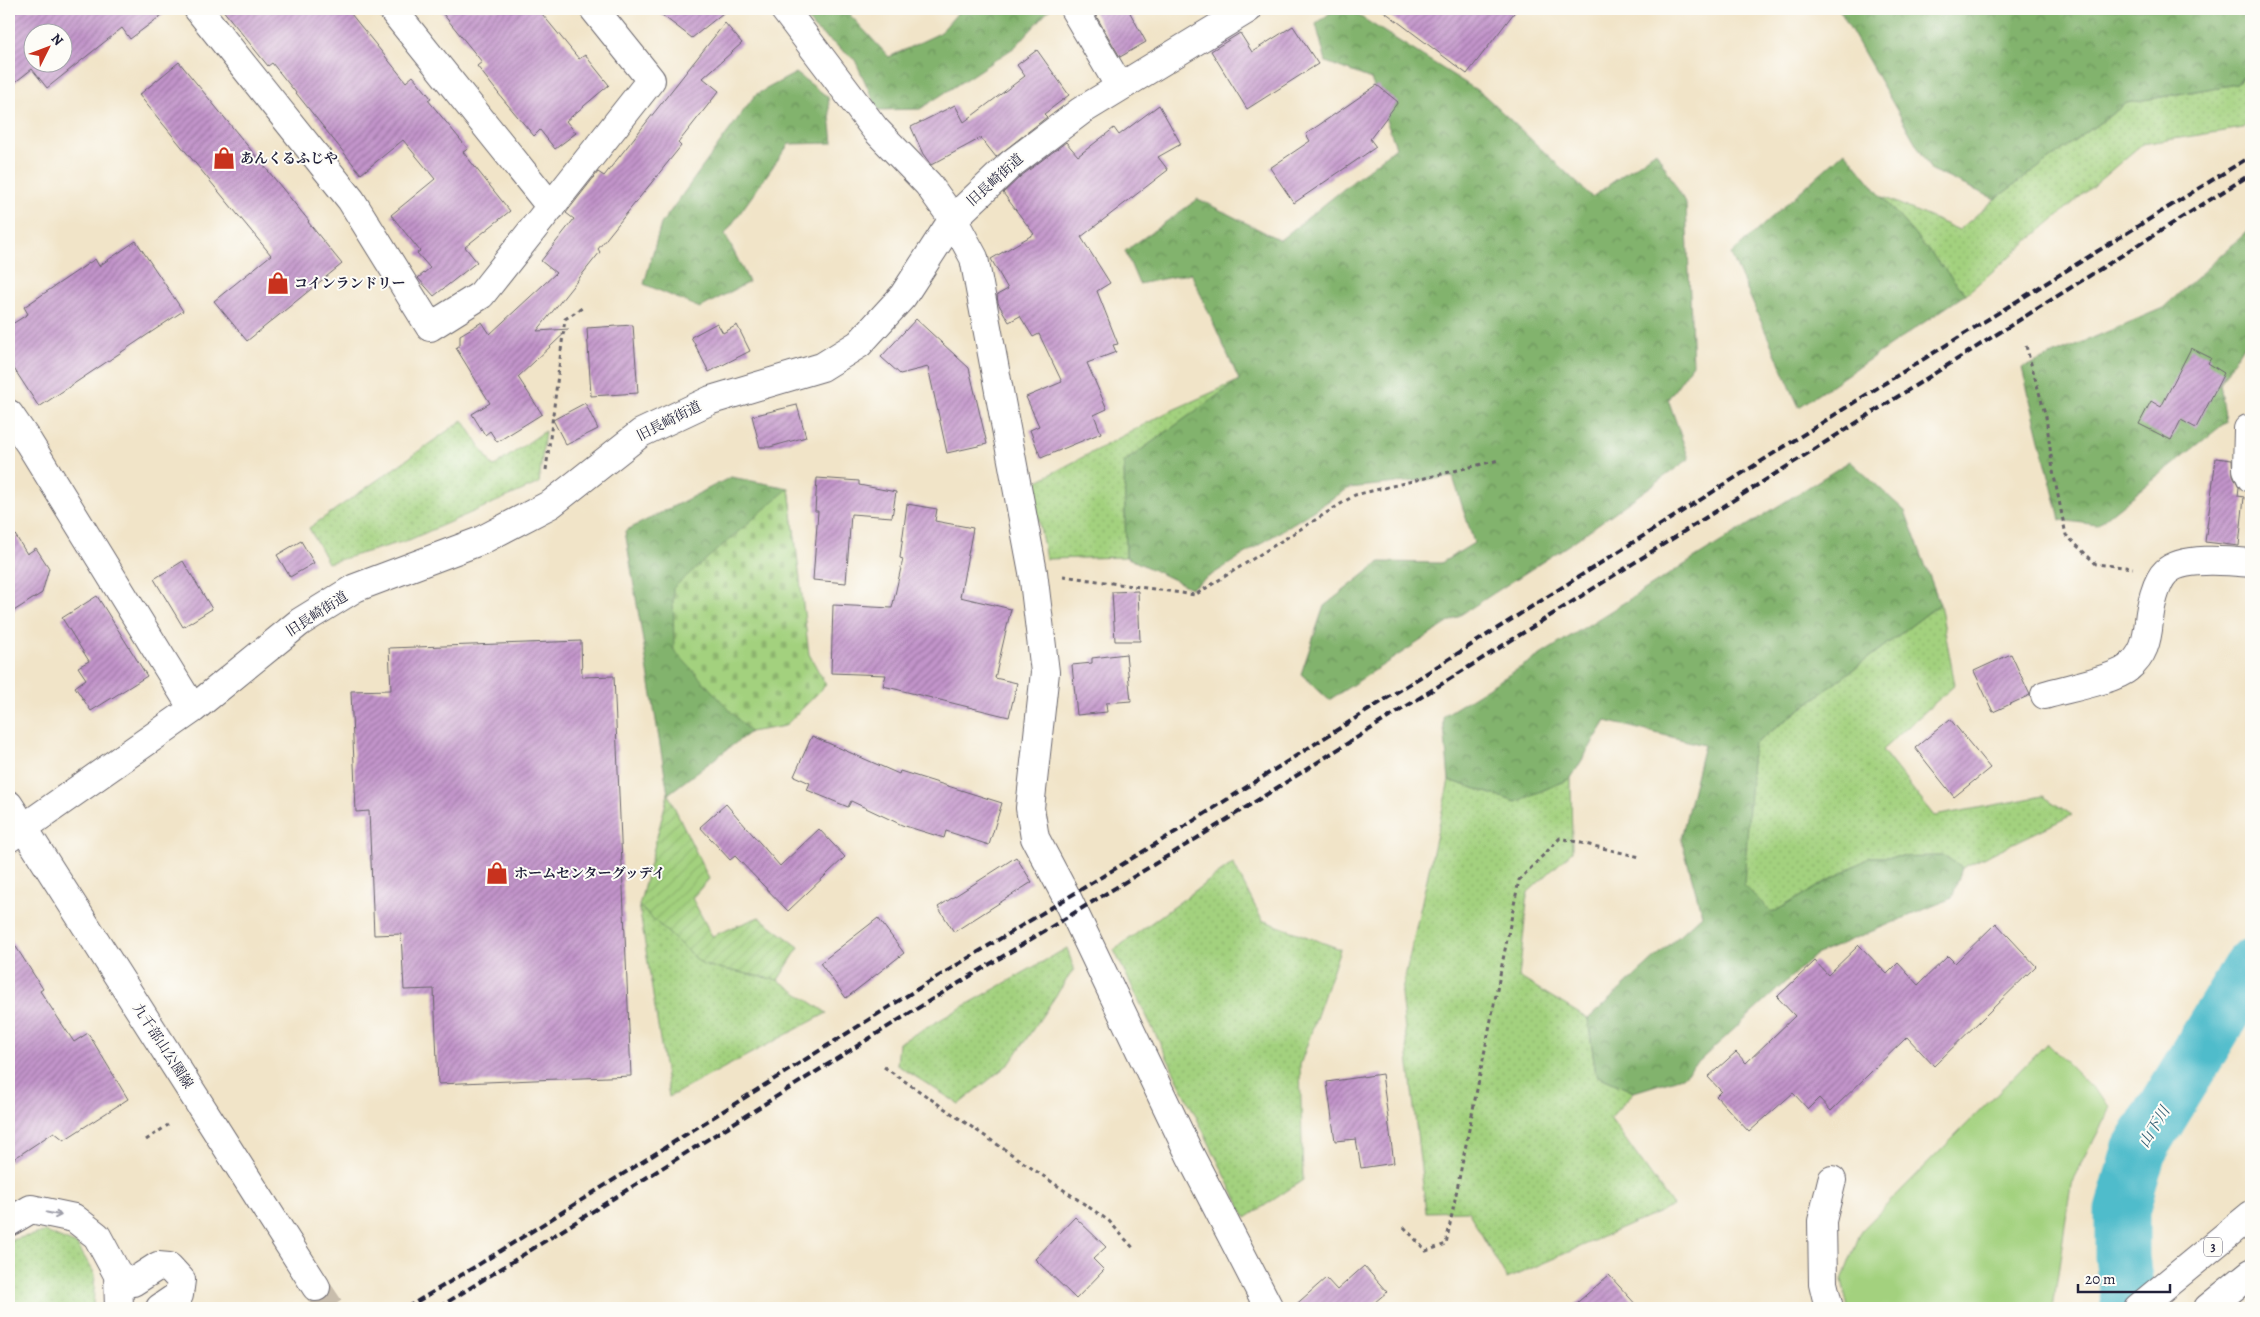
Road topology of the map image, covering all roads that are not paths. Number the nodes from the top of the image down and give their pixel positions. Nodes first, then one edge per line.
1 (198, 9) edge
2 (392, 9) edge
3 (594, 9) edge
4 (784, 9) edge
5 (1074, 9) edge
6 (1248, 9) edge
7 (1120, 87) junction
8 (550, 207) junction
9 (953, 219) junction
10 (9, 414) edge
11 (2248, 429) dead end
12 (2251, 478) edge
13 (2251, 563) edge
14 (2045, 695) dead end
15 (193, 709) junction
16 (13, 823) edge
17 (1832, 1180) dead end
18 (2251, 1215) edge
19 (9, 1222) edge
20 (2251, 1272) edge
21 (118, 1275) junction
22 (316, 1287) tunnel mouth
23 (119, 1308) edge
24 (160, 1308) edge
25 (1269, 1308) edge
26 (1829, 1308) edge
27 (2138, 1308) edge
28 (2208, 1308) edge

1 - 8 main road
2 - 8 main road
3 - 8 main road
4 - 9 main road
5 - 7 main road
6 - 7 main road, 旧長崎街道
7 - 9 main road, 旧長崎街道
9 - 15 main road, 旧長崎街道
9 - 25 main road
10 - 15 main road
11 - 12 main road
13 - 14 main road
15 - 16 main road, 旧長崎街道
16 - 22 main road, 九千部山公園線
17 - 26 main road
18 - 27 main road, 3
19 -> 21 main road
20 - 28 main road
21 - 23 main road
21 - 24 main road

